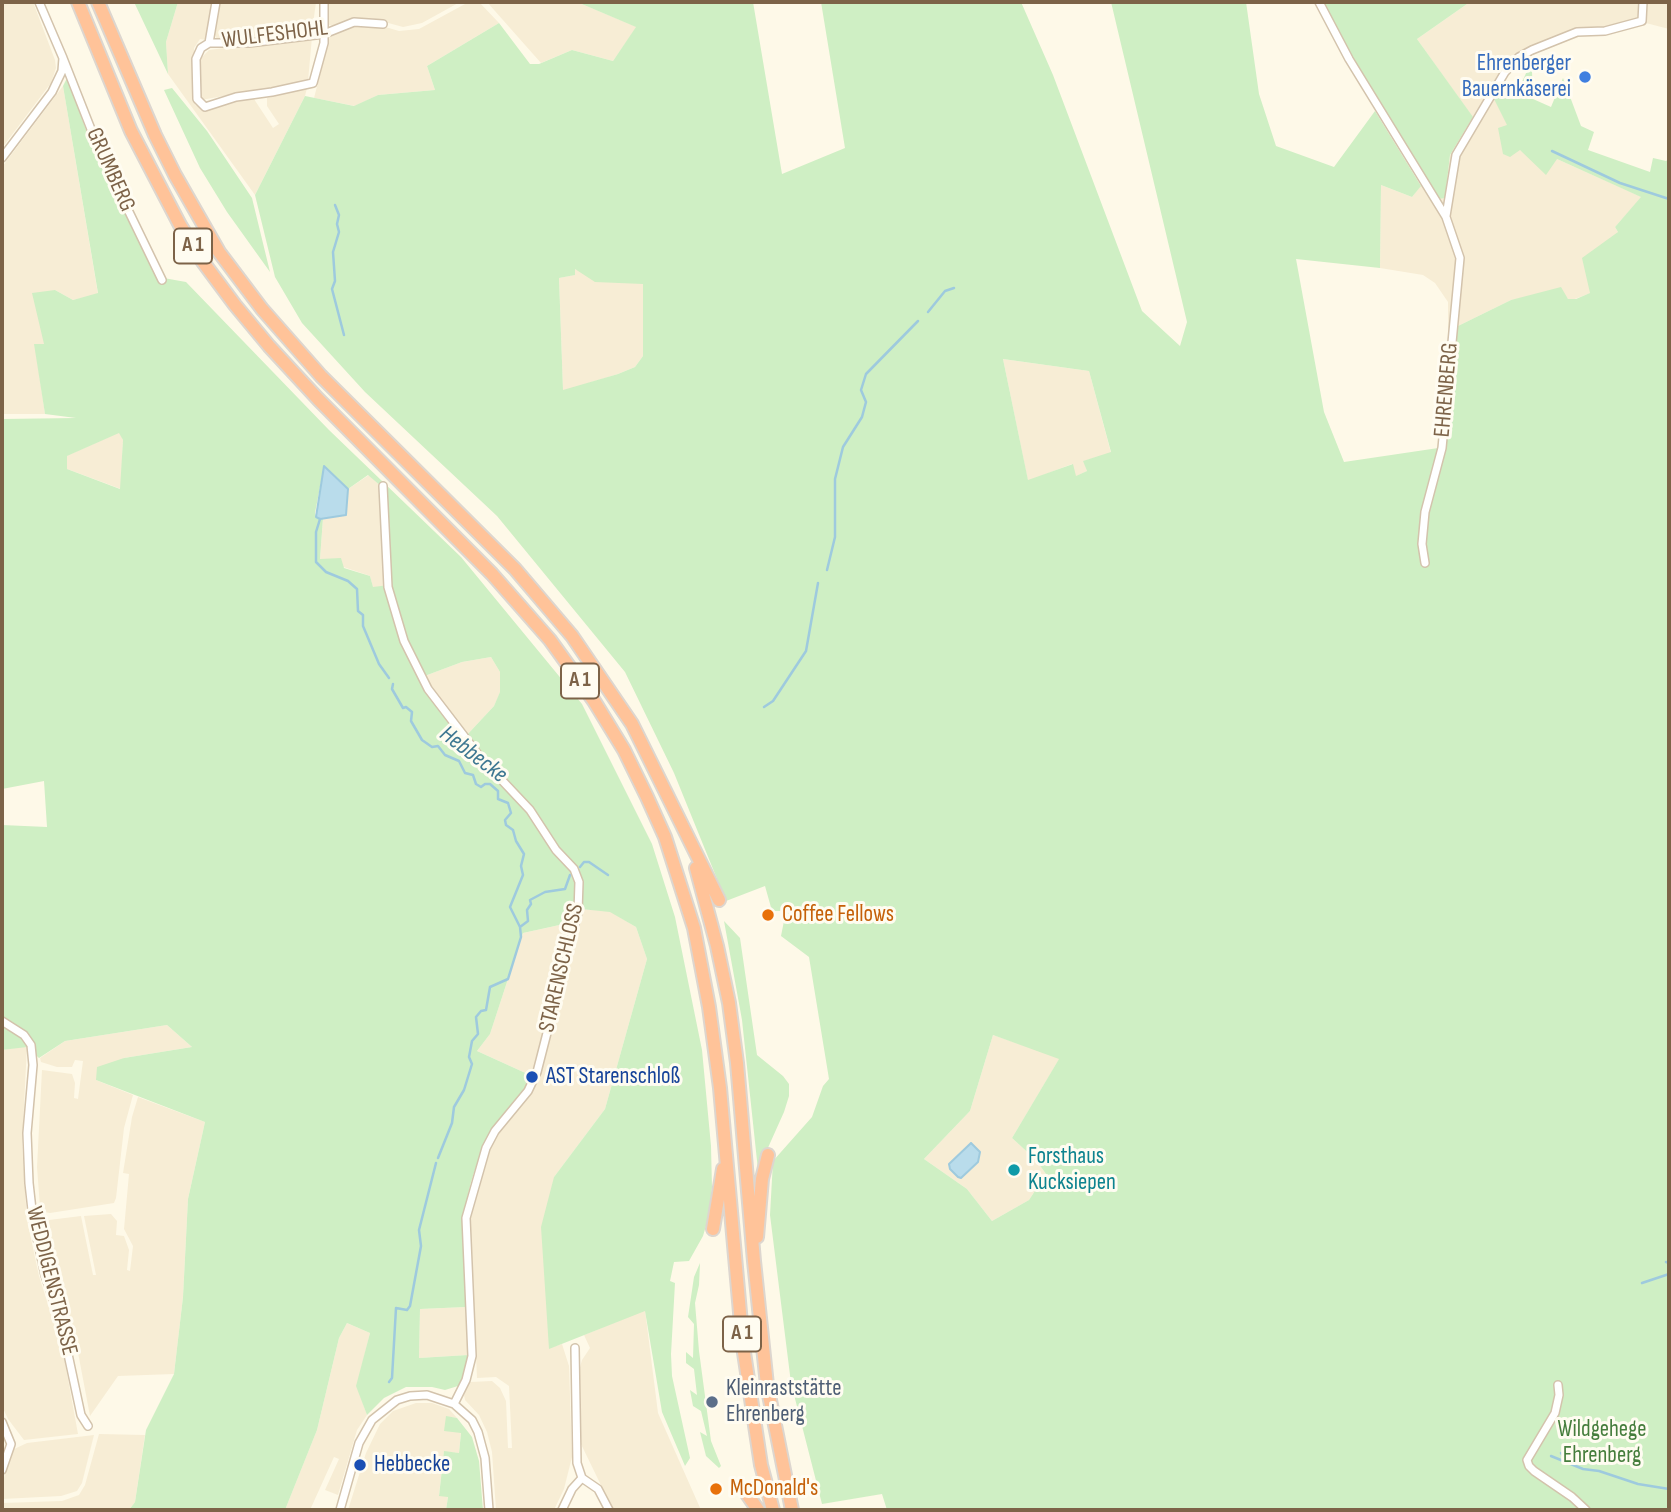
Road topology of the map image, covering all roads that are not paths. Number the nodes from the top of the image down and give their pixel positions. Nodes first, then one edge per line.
1 (39, 2) edge
2 (78, 2) edge
3 (98, 2) edge
4 (216, 2) edge
5 (324, 2) edge
6 (1319, 2) edge
7 (1643, 2) edge
8 (383, 24) dead end
9 (324, 34) junction
10 (209, 44) junction
11 (62, 58) junction
12 (2, 158) edge
13 (1446, 216) junction
14 (162, 280) dead end
15 (383, 486) dead end
16 (1425, 563) dead end
17 (688, 839) junction
18 (719, 900) dead end
19 (2, 1021) edge
20 (726, 1155) junction
21 (768, 1155) dead end
22 (713, 1229) dead end
23 (754, 1261) junction
24 (575, 1348) dead end
25 (1558, 1385) dead end
26 (454, 1404) junction
27 (2, 1422) edge
28 (88, 1426) dead end
29 (2, 1470) edge
30 (582, 1478) junction
31 (747, 1494) dead end
32 (340, 1510) edge
33 (489, 1510) edge
34 (562, 1510) edge
35 (609, 1510) edge
36 (758, 1510) edge
37 (773, 1510) edge
38 (792, 1510) edge
39 (1586, 1510) edge

1 - 11 street, GRUMBERG
2 - 20 highway, A 1
3 - 17 highway, A 1
4 - 10 street
5 - 9 street
6 - 13 street, EHRENBERG
7 - 13 street, EHRENBERG
8 - 9 street, WULFESHOHL
9 - 10 street, WULFESHOHL
9 - 10 street
11 - 12 street
11 - 14 street, GRUMBERG
13 - 16 street, EHRENBERG
15 - 26 street, STARENSCHLOSS
17 - 18 highway
17 - 23 highway, A 1
19 - 28 street, WEDDIGENSTRASSE
20 - 22 highway
20 - 37 highway, A 1
21 - 23 highway
23 - 38 highway, A 1
24 - 30 street
25 - 39 street
26 - 32 street
26 - 33 street
27 - 29 street
30 - 34 street
30 - 35 street
31 - 36 highway

